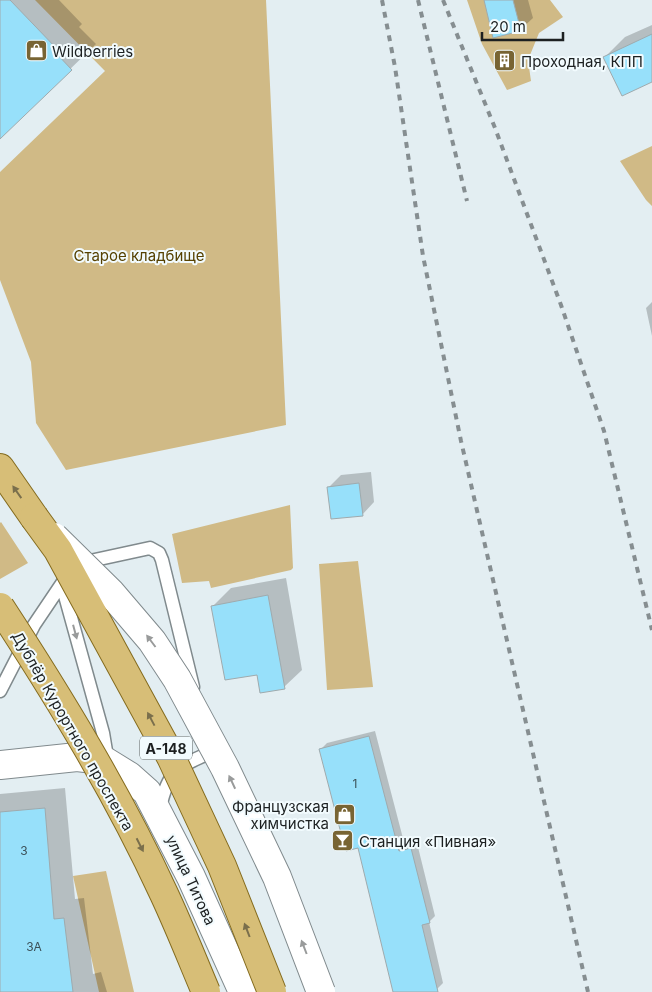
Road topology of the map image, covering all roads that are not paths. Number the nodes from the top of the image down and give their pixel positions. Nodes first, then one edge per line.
1 (0, 468) edge
2 (34, 517) junction
3 (62, 585) junction
4 (0, 607) edge
5 (0, 690) edge
6 (0, 764) edge
7 (119, 769) junction
8 (159, 813) junction
9 (206, 992) edge
10 (243, 992) edge
11 (272, 992) edge
12 (321, 992) edge

2 -> 1 main road, А-148
11 -> 2 main road, А-148, bridge
12 -> 2 main road, А-148, bridge
3 - 5 lane
3 -> 7 lane
3 - 8 lane
4 -> 9 main road, Дублёр Курортного проспекта, bridge
6 - 7 main road
7 - 8 main road, улица Титова
8 - 10 main road, улица Титова

